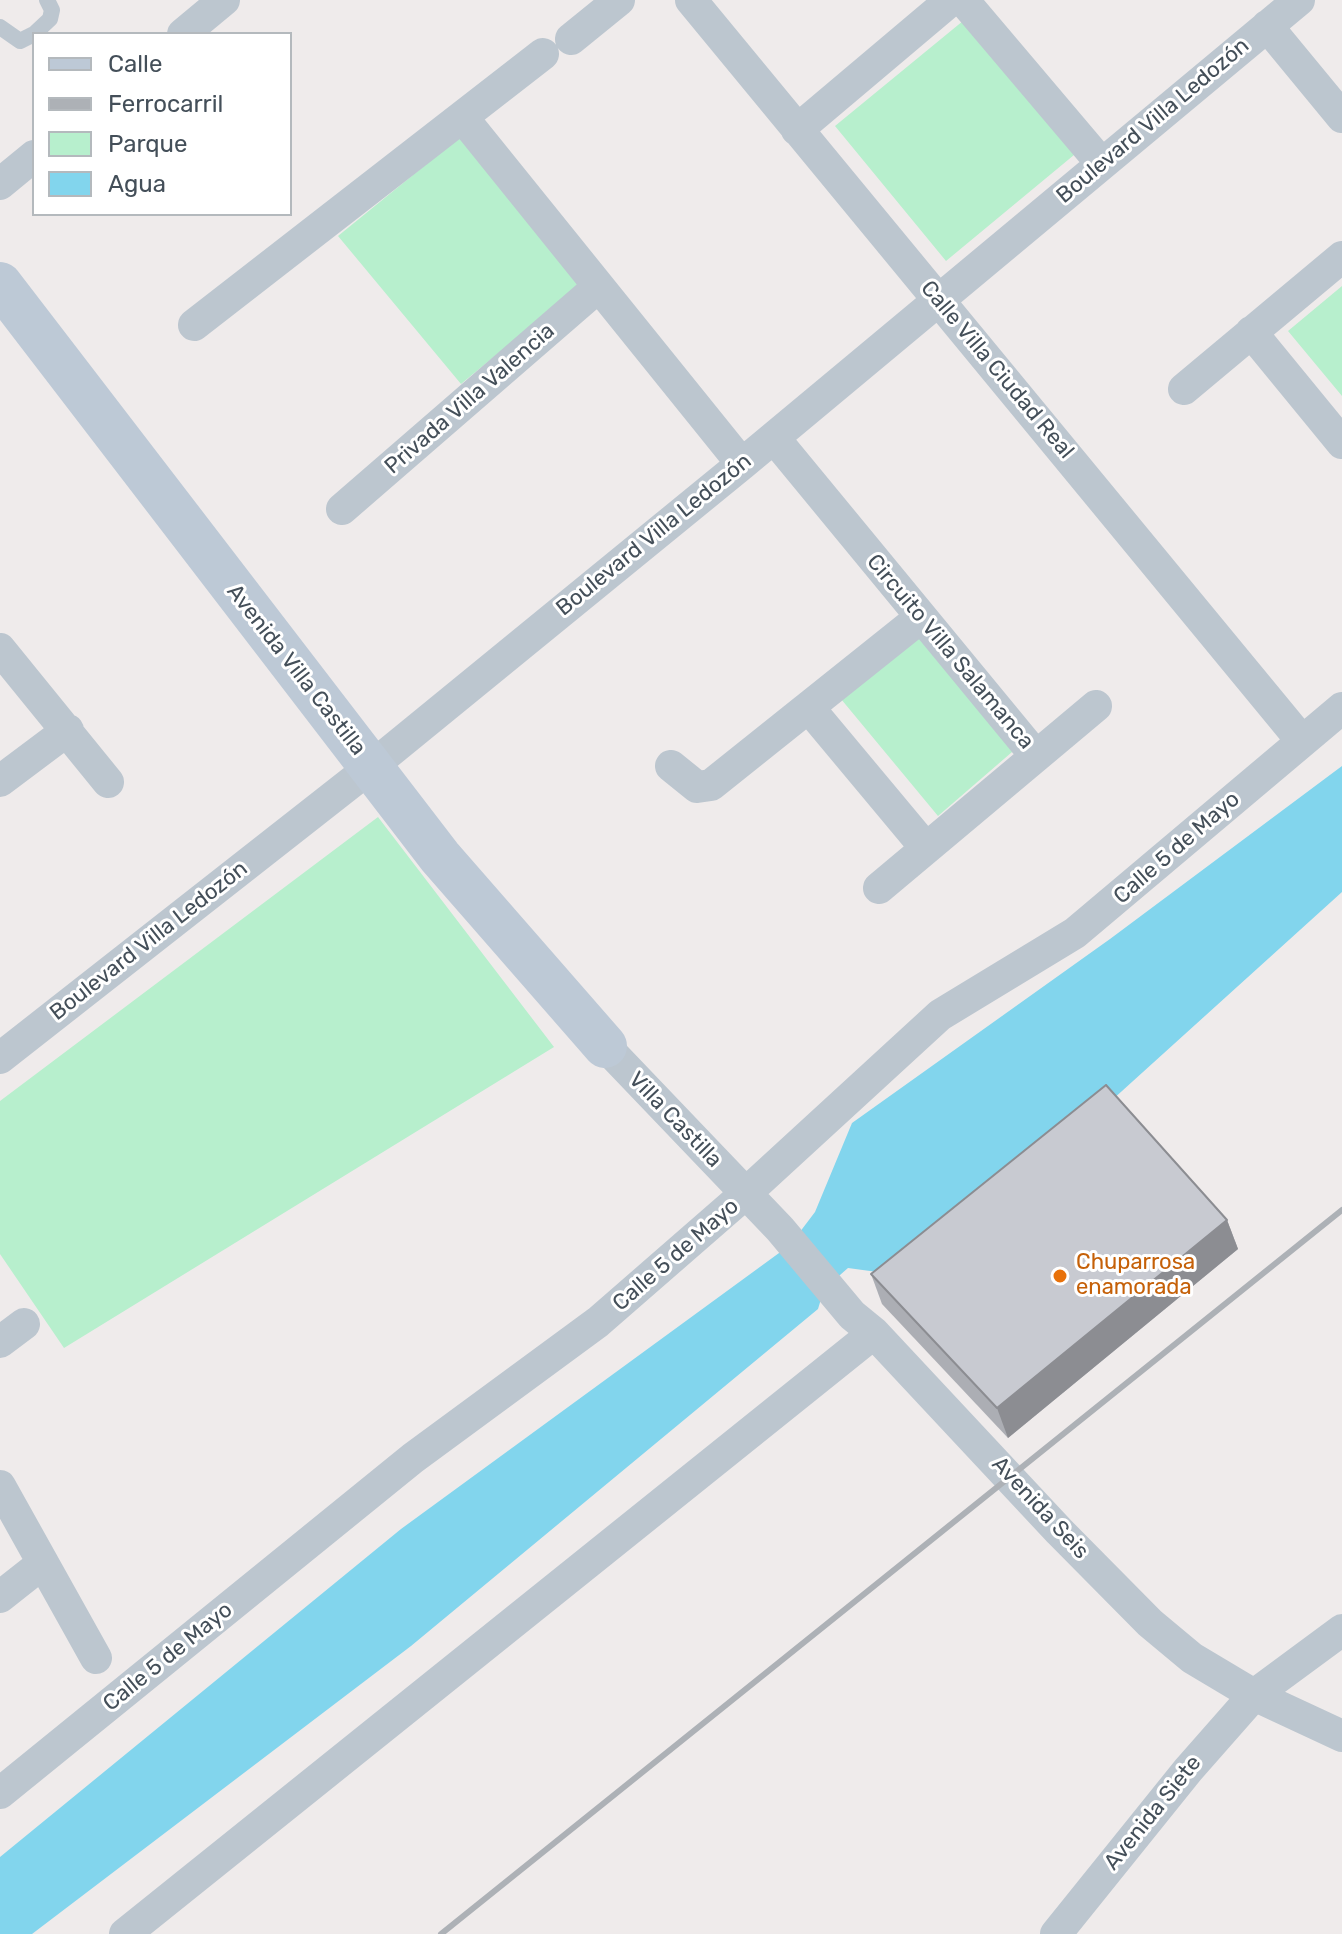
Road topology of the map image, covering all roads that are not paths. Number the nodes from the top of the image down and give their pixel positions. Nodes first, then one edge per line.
1 (47, 0) edge
2 (224, 0) edge
3 (619, 0) edge
4 (691, 0) edge
5 (951, 0) edge
6 (963, 0) edge
7 (1299, 0) edge
8 (1267, 26) junction
9 (0, 27) edge
10 (36, 32) edge
11 (185, 32) edge
12 (32, 35) edge
13 (1342, 117) edge
14 (463, 118) junction
15 (797, 130) junction
16 (32, 158) edge
17 (1102, 164) junction
18 (0, 184) edge
19 (1342, 257) edge
20 (0, 284) edge
21 (597, 288) junction
22 (940, 299) junction
23 (194, 325) dead end
24 (1251, 332) junction
25 (1184, 389) dead end
26 (774, 438) junction
27 (1342, 443) edge
28 (742, 464) junction
29 (342, 509) dead end
30 (920, 618) junction
31 (0, 649) edge
32 (1096, 706) dead end
33 (809, 708) junction
34 (1342, 708) edge
35 (68, 730) junction
36 (1302, 741) junction
37 (1036, 756) junction
38 (671, 766) dead end
39 (371, 767) junction
40 (0, 781) edge
41 (108, 782) dead end
42 (925, 847) junction
43 (879, 888) dead end
44 (605, 1046) joint
45 (0, 1058) edge
46 (745, 1194) junction
47 (780, 1229) joint
48 (863, 1324) junction
49 (0, 1486) edge
50 (43, 1563) junction
51 (0, 1597) edge
52 (1342, 1630) edge
53 (96, 1658) dead end
54 (1254, 1695) junction
55 (1342, 1736) edge
56 (0, 1793) edge
57 (125, 1934) edge
58 (1056, 1934) edge

1 - 10 lane
2 - 11 street
3 - 14 street
4 - 15 street, Calle Villa Ciudad Real
5 - 15 street
6 - 17 street
7 - 8 street, Boulevard Villa Ledozón
8 - 13 street
8 - 17 street, Boulevard Villa Ledozón
9 - 12 lane
14 - 21 street
14 - 23 street
15 - 22 street, Calle Villa Ciudad Real
16 - 18 street
17 - 22 street, Boulevard Villa Ledozón
19 - 24 street
20 - 39 street, Avenida Villa Castilla
21 - 28 street
21 - 29 street, Privada Villa Valencia
22 - 26 street, Boulevard Villa Ledozón
22 - 36 street, Calle Villa Ciudad Real
24 - 25 street
24 - 27 street
26 - 28 street, Boulevard Villa Ledozón
26 - 30 street, Circuito Villa Salamanca
28 - 39 street, Boulevard Villa Ledozón
30 - 33 street
30 - 37 street, Circuito Villa Salamanca
31 - 35 street
32 - 37 street
33 - 38 street
33 - 42 street
34 - 36 street, Calle 5 de Mayo
35 - 40 street
35 - 41 street
36 - 46 street, Calle 5 de Mayo
37 - 42 street, Circuito Villa Salamanca
39 - 44 street, Avenida Villa Castilla
39 - 45 street, Boulevard Villa Ledozón
42 - 43 street, Circuito Villa Salamanca
44 - 46 street, Villa Castilla
46 - 47 street, Villa Castilla
46 - 56 street, Calle 5 de Mayo
47 - 48 street, Avenida Seis
48 - 54 street, Avenida Seis
48 - 57 street
49 - 50 street
50 - 51 street
50 - 53 street
52 - 54 street, Avenida Siete
54 - 55 street, Avenida Seis
54 - 58 street, Avenida Siete

